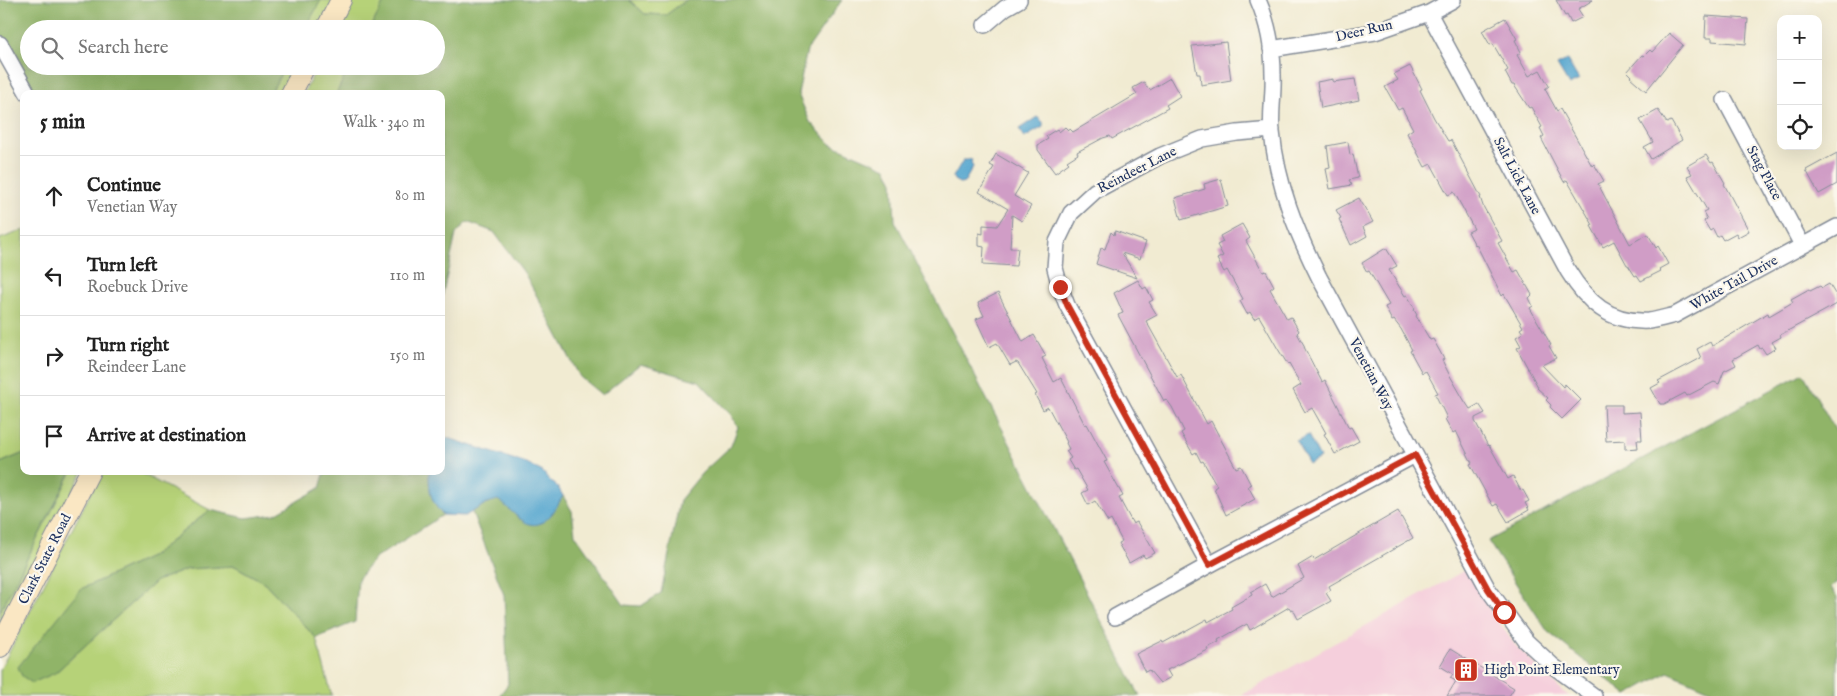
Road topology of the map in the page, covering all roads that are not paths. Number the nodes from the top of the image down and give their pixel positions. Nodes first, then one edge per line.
1 (341, 0) edge
2 (1019, 0) edge
3 (1258, 0) edge
4 (1453, 0) edge
5 (1429, 13) junction
6 (331, 20) edge
7 (985, 25) dead end
8 (0, 44) edge
9 (1271, 50) junction
10 (301, 75) edge
11 (26, 90) edge
12 (293, 90) edge
13 (1725, 100) dead end
14 (1272, 130) junction
15 (1837, 227) edge
16 (1802, 246) junction
17 (1625, 320) joint
18 (1415, 455) junction
19 (88, 475) edge
20 (1209, 565) junction
21 (1115, 618) dead end
22 (0, 647) edge
23 (1594, 696) edge

1 - 6 main road
2 - 7 street
3 - 9 street, Venetian Way
4 - 5 street, Deer Run
5 - 9 street, Deer Run
5 - 17 street, Salt Lick Lane
8 - 11 street
9 - 14 street, Venetian Way
10 - 12 main road
13 - 16 street, Stag Place
14 - 18 street, Venetian Way
14 - 20 street, Reindeer Lane
15 - 16 street, White Tail Drive
16 - 17 street, White Tail Drive
18 - 20 street
18 - 23 street, Venetian Way
19 - 22 main road, Clark State Road
20 - 21 street

